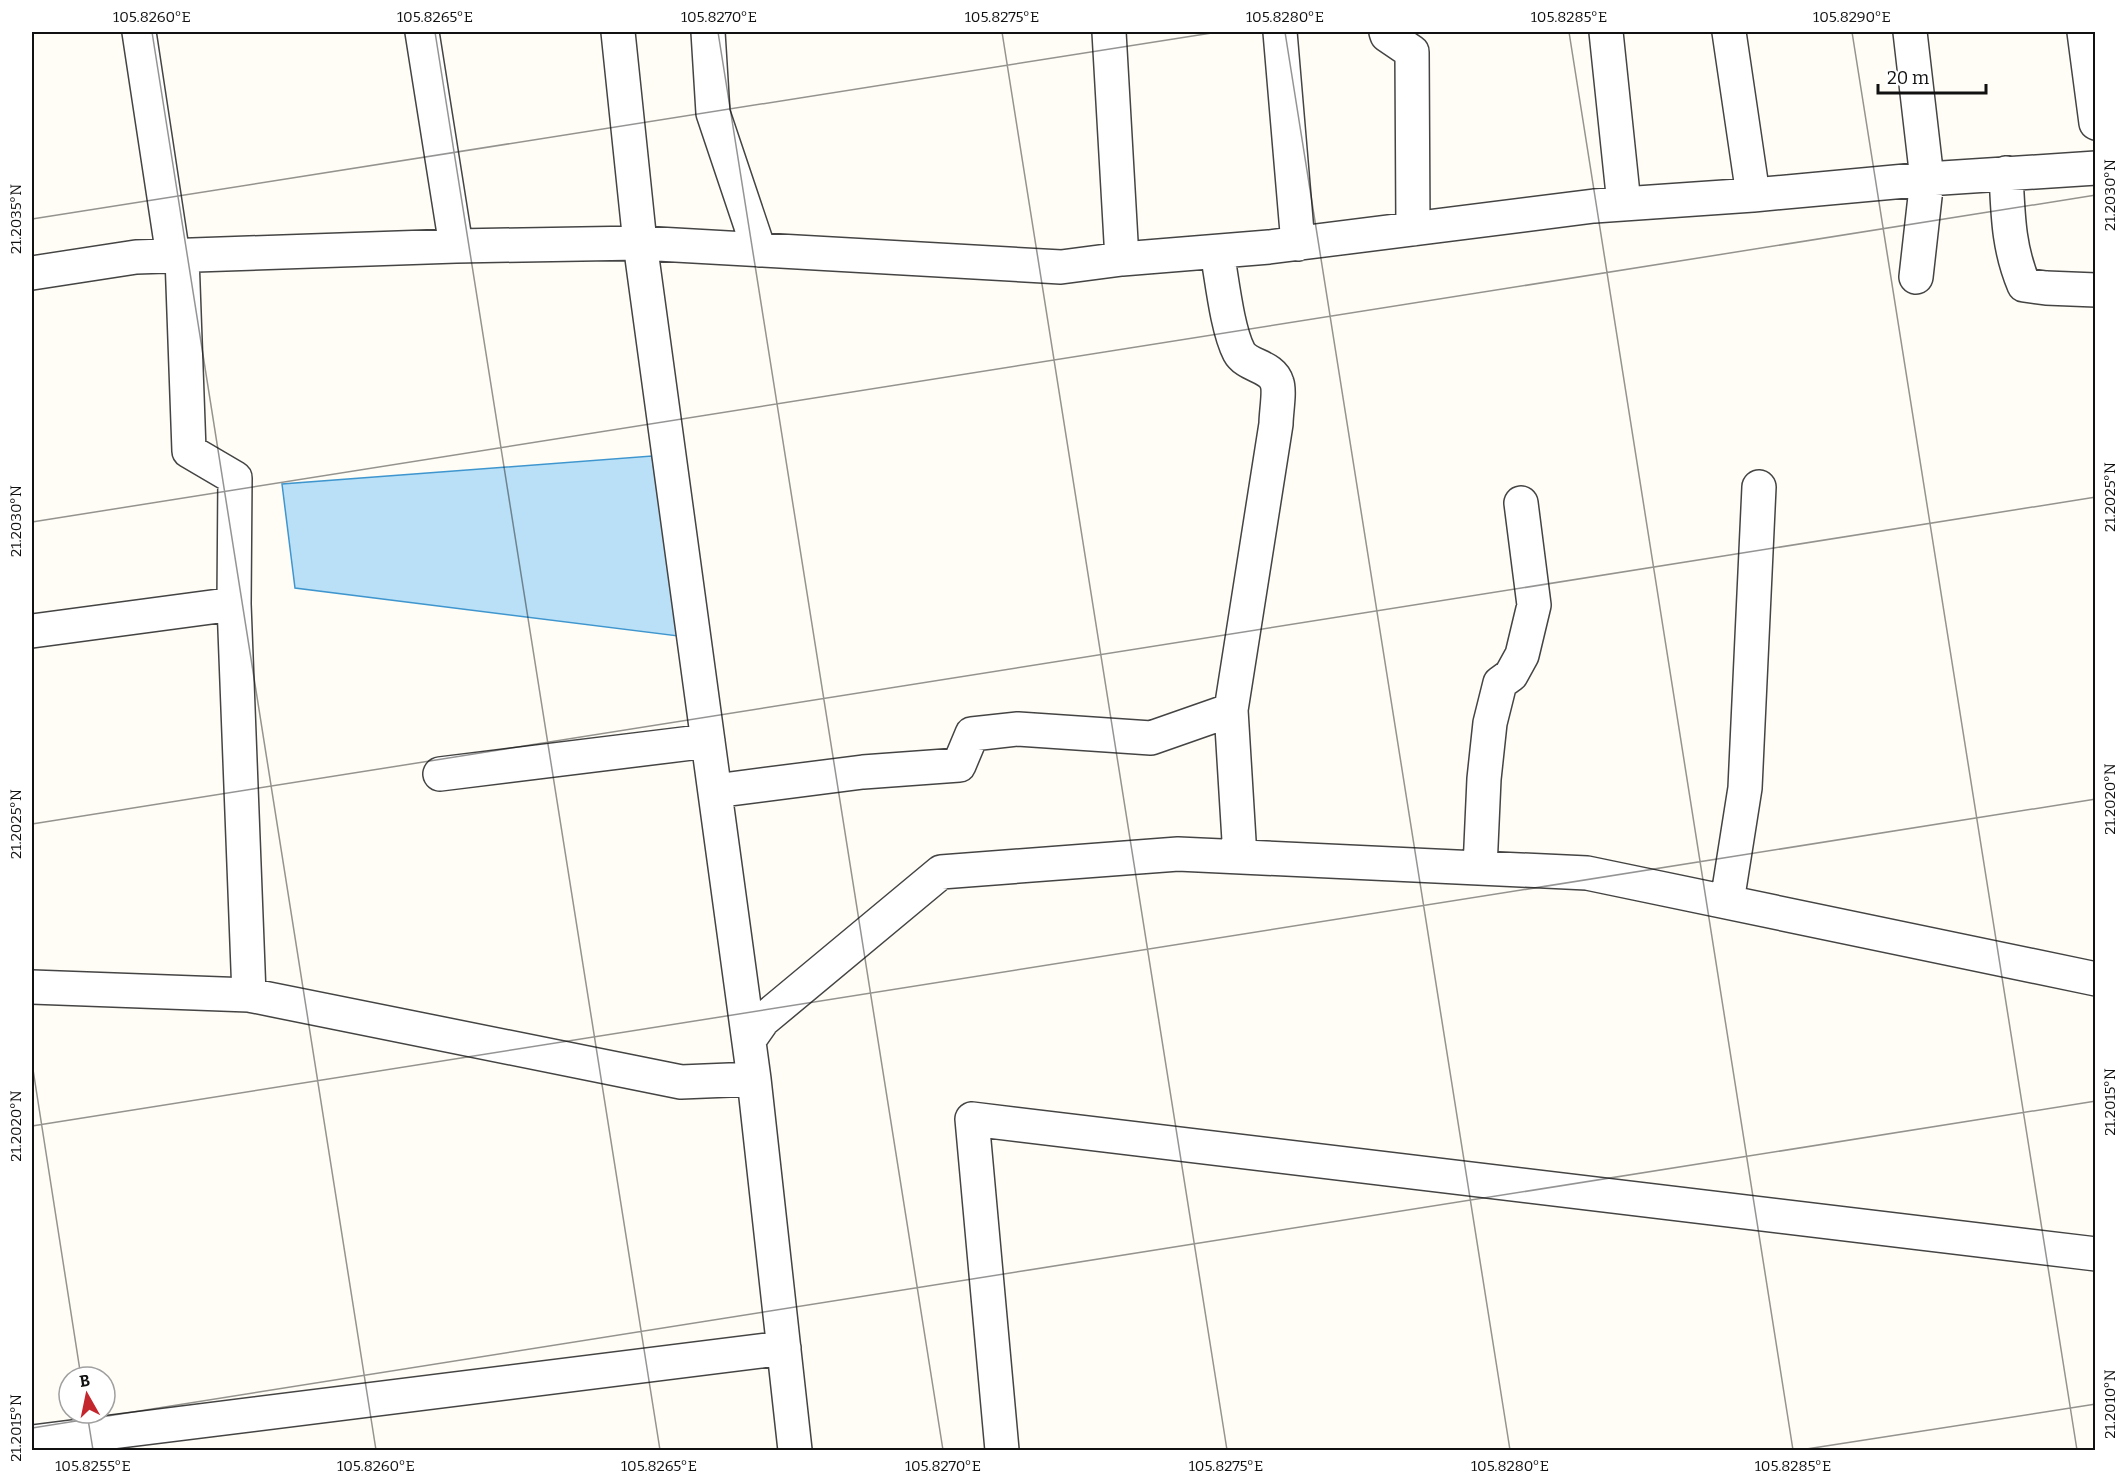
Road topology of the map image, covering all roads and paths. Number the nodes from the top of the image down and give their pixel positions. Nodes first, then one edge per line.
1 (139, 32) edge
2 (422, 32) edge
3 (618, 32) edge
4 (708, 32) edge
5 (1109, 32) edge
6 (1280, 32) edge
7 (1386, 32) edge
8 (1606, 32) edge
9 (1729, 32) edge
10 (1910, 32) edge
11 (2084, 32) edge
12 (2096, 123) edge
13 (2096, 168) edge
14 (2006, 173) junction
15 (1927, 178) junction
16 (1753, 195) junction
17 (1624, 204) junction
18 (1413, 229) junction
19 (640, 243) junction
20 (1298, 244) junction
21 (456, 246) junction
22 (759, 250) junction
23 (1217, 252) junction
24 (178, 256) junction
25 (1122, 259) junction
26 (32, 273) edge
27 (1916, 277) dead end
28 (2096, 290) edge
29 (1759, 488) dead end
30 (1521, 503) dead end
31 (234, 604) junction
32 (32, 631) edge
33 (1231, 710) junction
34 (708, 741) junction
35 (440, 774) dead end
36 (715, 791) junction
37 (1240, 857) junction
38 (1480, 868) junction
39 (1728, 902) junction
40 (2096, 979) edge
41 (32, 987) edge
42 (249, 995) junction
43 (749, 1040) junction
44 (754, 1079) junction
45 (2096, 1254) edge
46 (784, 1348) junction
47 (32, 1442) edge
48 (795, 1450) edge
49 (1002, 1450) edge

1 - 24 street
2 - 21 street
3 - 19 street
4 - 22 street
5 - 25 street
6 - 20 street
7 - 18 street
8 - 17 street
9 - 16 street
10 - 15 street
11 - 12 street
13 - 14 street
14 - 15 street
14 - 28 street
15 - 16 street
15 - 27 street
16 - 17 street
17 - 18 street
18 - 20 street
19 - 21 street
19 - 22 street
19 - 34 street
20 - 23 street
21 - 24 street
22 - 25 street
23 - 25 street
23 - 33 street
24 - 26 street
24 - 31 street
29 - 39 street
30 - 38 street
31 - 32 street
31 - 42 street
33 - 36 street
33 - 37 street
34 - 35 street
34 - 36 street
36 - 43 street
37 - 38 street
37 - 43 street
38 - 39 street
39 - 40 street
41 - 42 street
42 - 44 street
43 - 44 street
44 - 46 street
45 - 49 street
46 - 47 street
46 - 48 street

